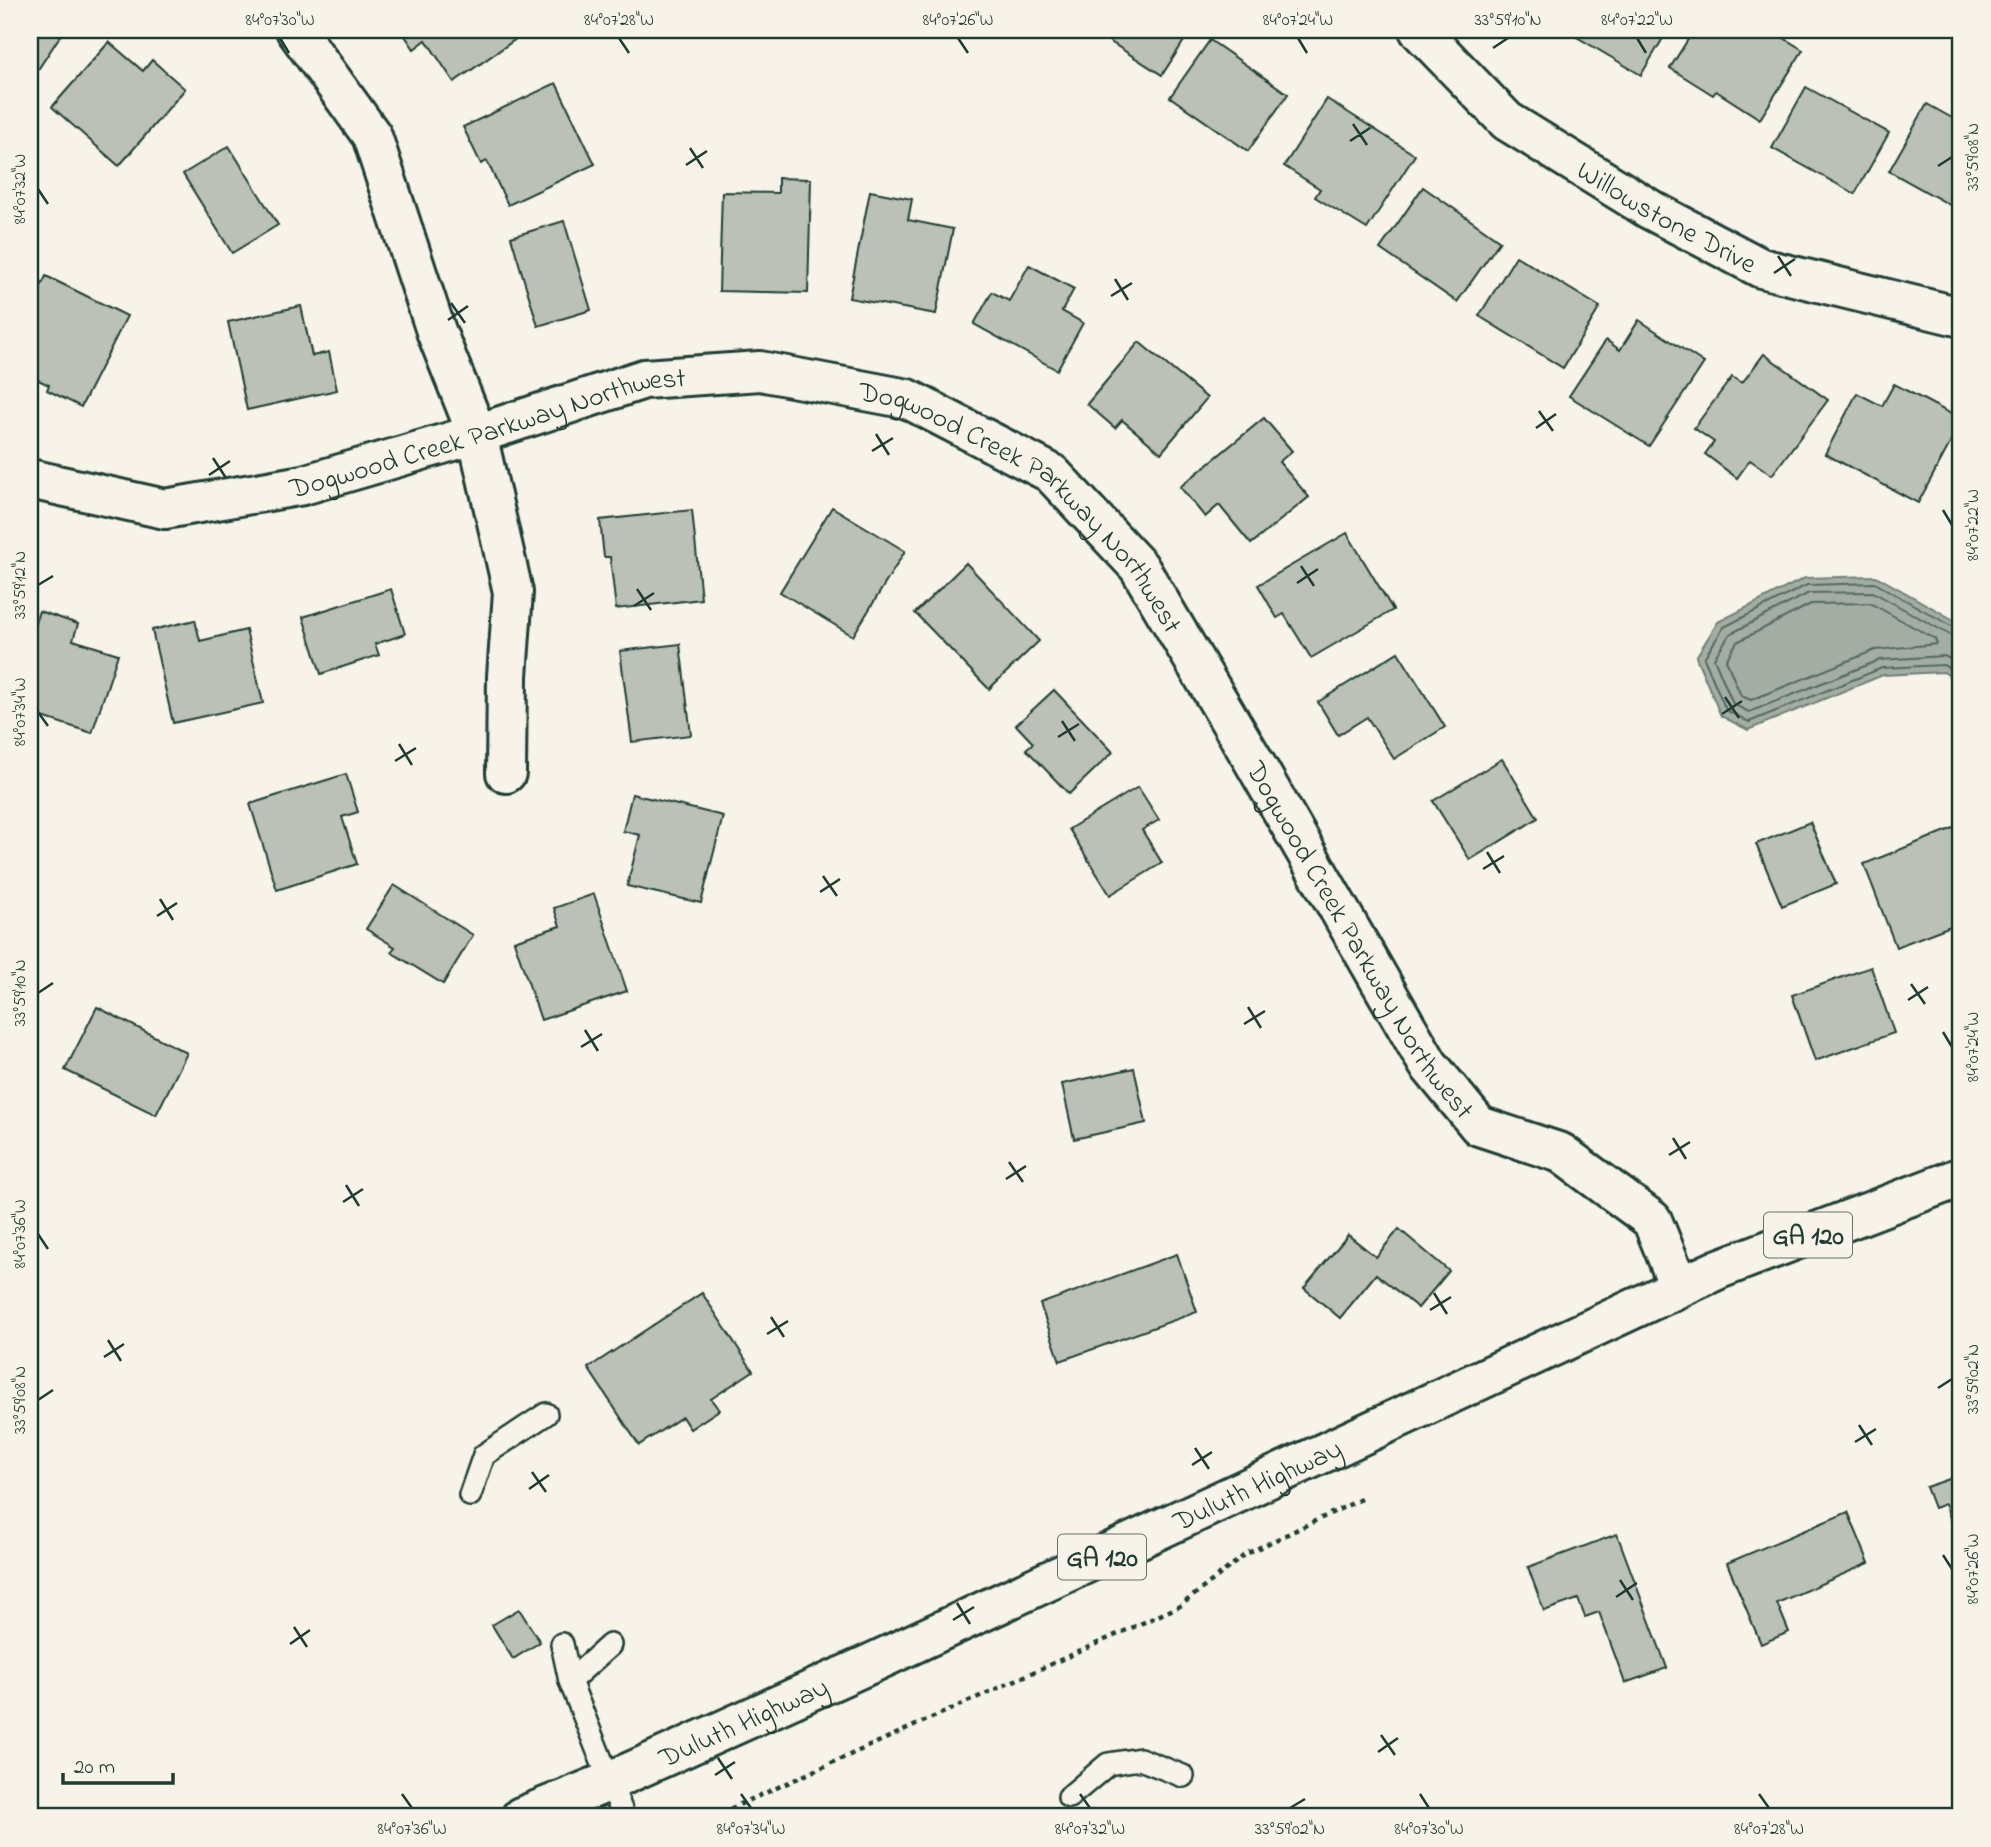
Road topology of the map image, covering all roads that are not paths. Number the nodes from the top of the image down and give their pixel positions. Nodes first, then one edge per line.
1 (296, 30) edge
2 (1419, 30) edge
3 (1961, 317) edge
4 (477, 434) junction
5 (30, 479) edge
6 (506, 772) dead end
7 (1961, 1177) edge
8 (1679, 1286) junction
9 (546, 1413) dead end
10 (470, 1495) dead end
11 (562, 1644) dead end
12 (610, 1646) dead end
13 (570, 1681) junction
14 (1184, 1776) dead end
15 (608, 1782) junction
16 (1069, 1797) dead end
17 (521, 1817) edge
18 (624, 1817) edge

1 - 4 street
2 - 3 street, Willowstone Drive
4 - 5 street, Dogwood Creek Parkway Northwest
4 - 6 street
4 - 8 street, Dogwood Creek Parkway Northwest
7 - 8 street, Duluth Highway / GA 120
8 - 15 street, Duluth Highway / GA 120
9 - 10 lane
11 - 13 lane
12 - 13 lane
13 - 15 lane
14 - 16 lane
15 - 17 street, Duluth Highway / GA 120
15 - 18 lane

